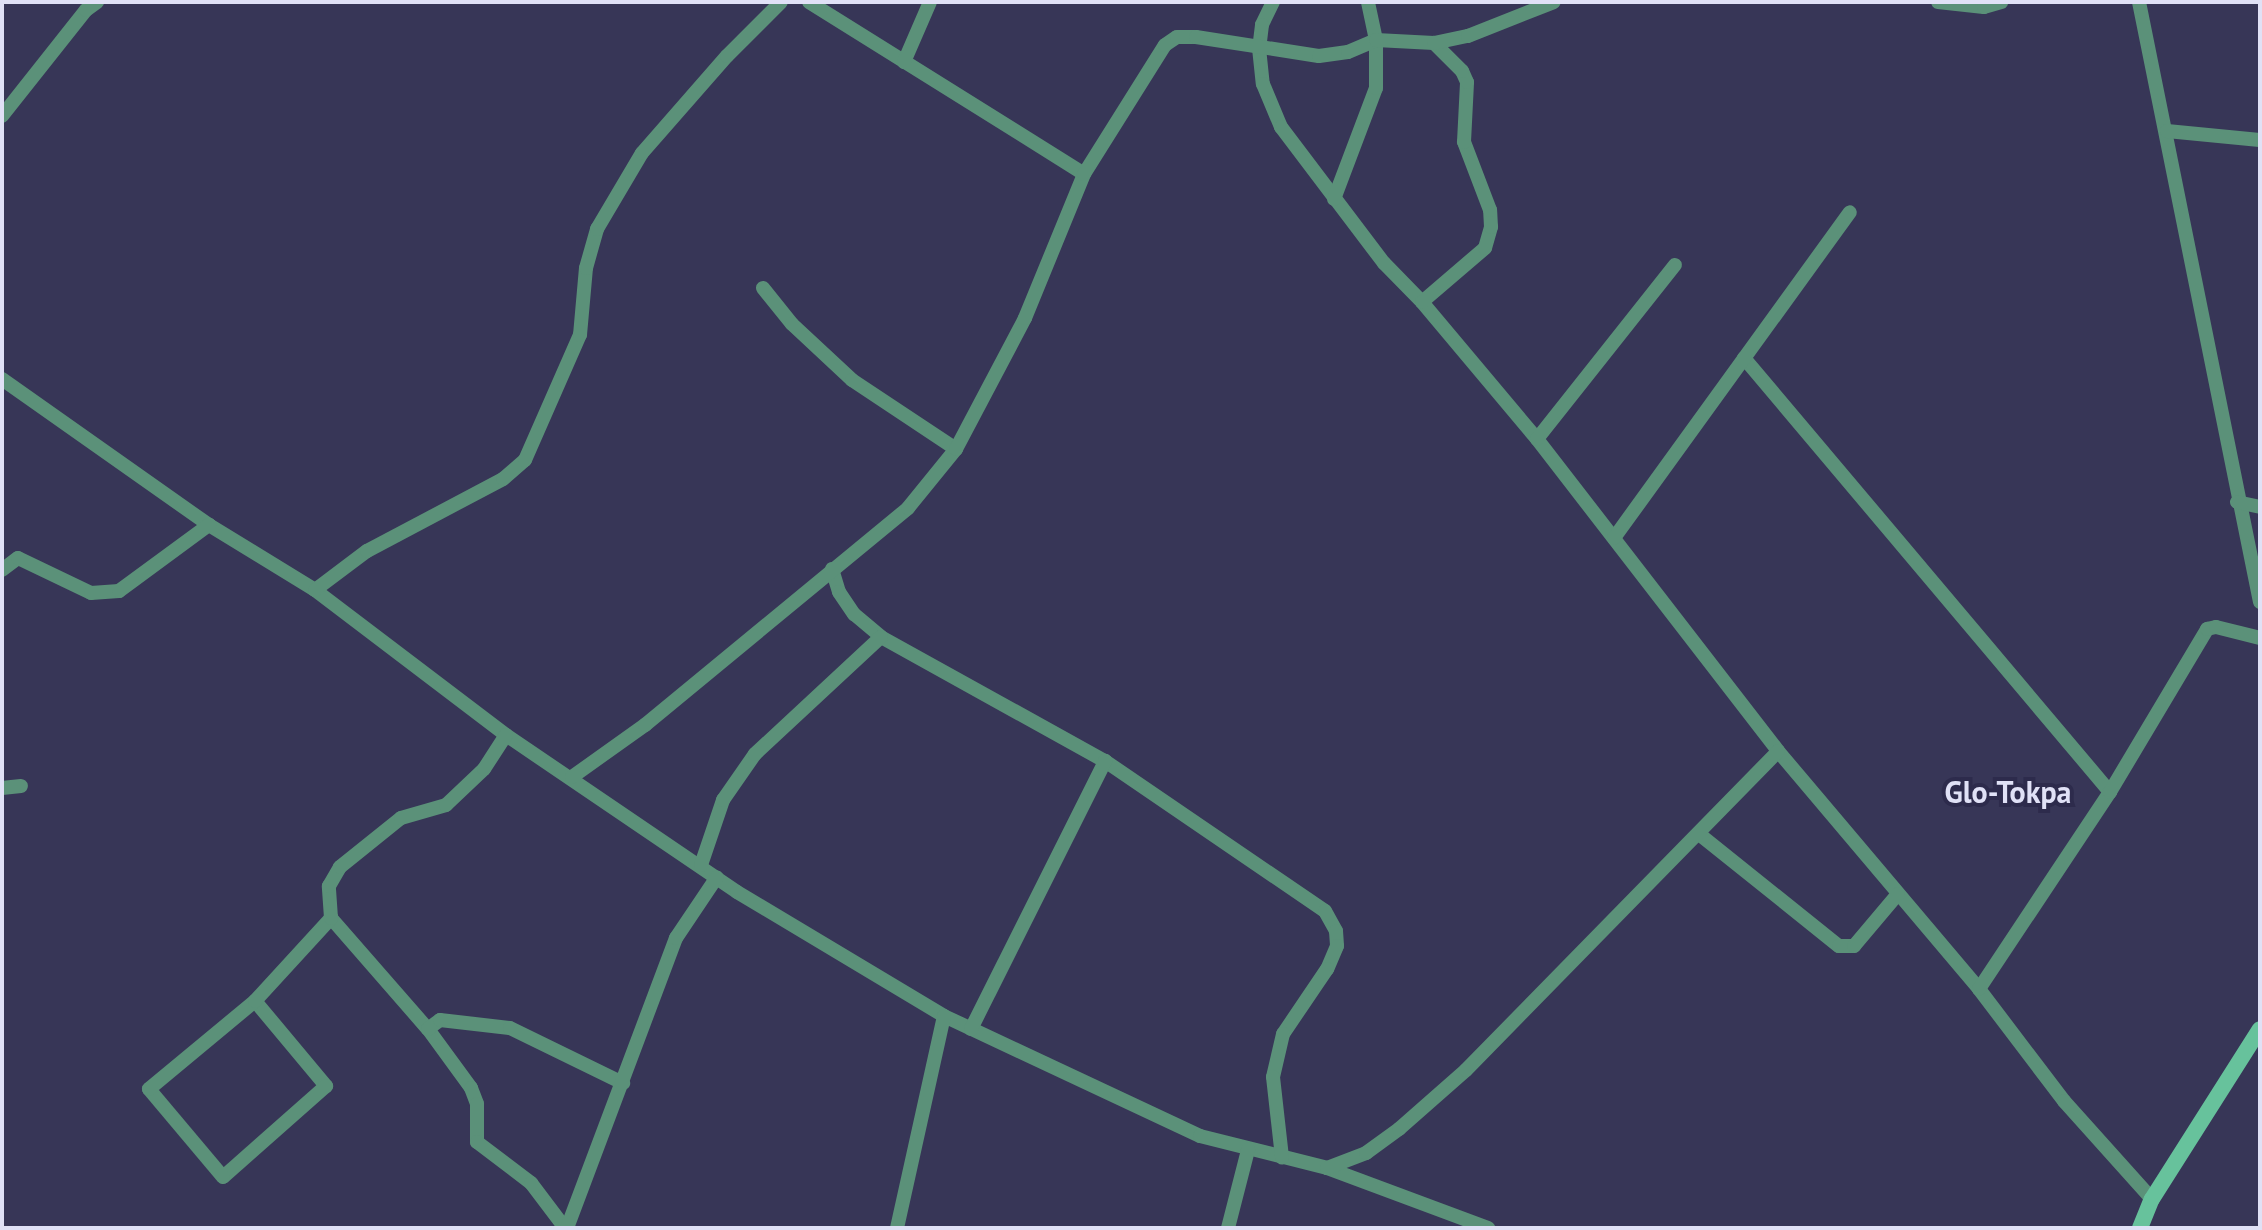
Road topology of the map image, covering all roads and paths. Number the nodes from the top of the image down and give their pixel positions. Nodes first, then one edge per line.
1 (71, 2) edge
2 (781, 2) edge
3 (809, 2) edge
4 (930, 2) edge
5 (1273, 2) edge
6 (1368, 2) edge
7 (1554, 2) edge
8 (1938, 2) edge
9 (2001, 2) edge
10 (2139, 2) edge
11 (91, 6) edge
12 (1534, 6) edge
13 (1376, 40) junction
14 (1434, 43) junction
15 (1259, 48) junction
16 (904, 62) junction
17 (2, 116) edge
18 (2167, 131) junction
19 (2260, 140) edge
20 (1084, 174) junction
21 (1334, 199) junction
22 (1850, 212) dead end
23 (1675, 265) dead end
24 (763, 288) dead end
25 (1422, 302) junction
26 (1744, 358) junction
27 (2, 379) edge
28 (1537, 439) junction
29 (956, 449) junction
30 (2237, 502) junction
31 (2260, 507) edge
32 (209, 525) junction
33 (1614, 538) junction
34 (832, 569) junction
35 (2, 570) edge
36 (315, 590) junction
37 (2260, 602) edge
38 (881, 637) junction
39 (2260, 638) edge
40 (506, 735) junction
41 (1778, 751) junction
42 (1105, 761) junction
43 (572, 777) junction
44 (21, 786) dead end
45 (2, 788) edge
46 (2110, 792) junction
47 (1699, 834) junction
48 (701, 865) junction
49 (717, 877) junction
50 (1898, 894) junction
51 (331, 918) junction
52 (1979, 989) junction
53 (255, 1001) junction
54 (944, 1016) junction
55 (428, 1029) junction
56 (971, 1029) junction
57 (2260, 1029) edge
58 (623, 1083) junction
59 (1248, 1150) junction
60 (1282, 1157) junction
61 (1327, 1168) junction
62 (2152, 1199) junction
63 (1464, 1225) edge
64 (566, 1228) edge
65 (897, 1228) edge
66 (1228, 1228) edge
67 (1488, 1228) edge
68 (2140, 1228) edge

1 - 11 street
2 - 36 street
3 - 16 street
4 - 16 street
5 - 15 street
6 - 13 street
7 - 12 street
8 - 9 street
10 - 18 street
11 - 17 street
12 - 14 street
13 - 14 street
13 - 15 street
13 - 21 street
14 - 25 street
15 - 20 street
15 - 21 street
16 - 20 street
18 - 19 street
18 - 30 street
20 - 29 street
21 - 25 street
22 - 26 street
23 - 28 street
24 - 29 street
25 - 28 street
26 - 33 street
26 - 46 street
27 - 32 street
28 - 33 street
29 - 34 street
30 - 31 street
30 - 37 street
32 - 35 street
32 - 36 street
33 - 41 street
34 - 38 street
34 - 43 street
36 - 40 street
38 - 42 street
38 - 48 street
39 - 46 street
40 - 43 street
40 - 51 street
41 - 47 street
41 - 50 street
42 - 56 street
42 - 60 street
43 - 48 street
44 - 45 street
46 - 52 street
47 - 50 street
47 - 61 street
48 - 49 street
49 - 54 street
49 - 58 street
50 - 52 street
51 - 53 street
51 - 55 street
52 - 62 street
53 - 53 street
54 - 56 street
54 - 65 street
55 - 58 street
55 - 64 street
56 - 59 street
57 - 62 main road
58 - 64 street
59 - 60 street
59 - 66 street
60 - 61 street
61 - 63 street
62 - 68 main road
63 - 67 street

